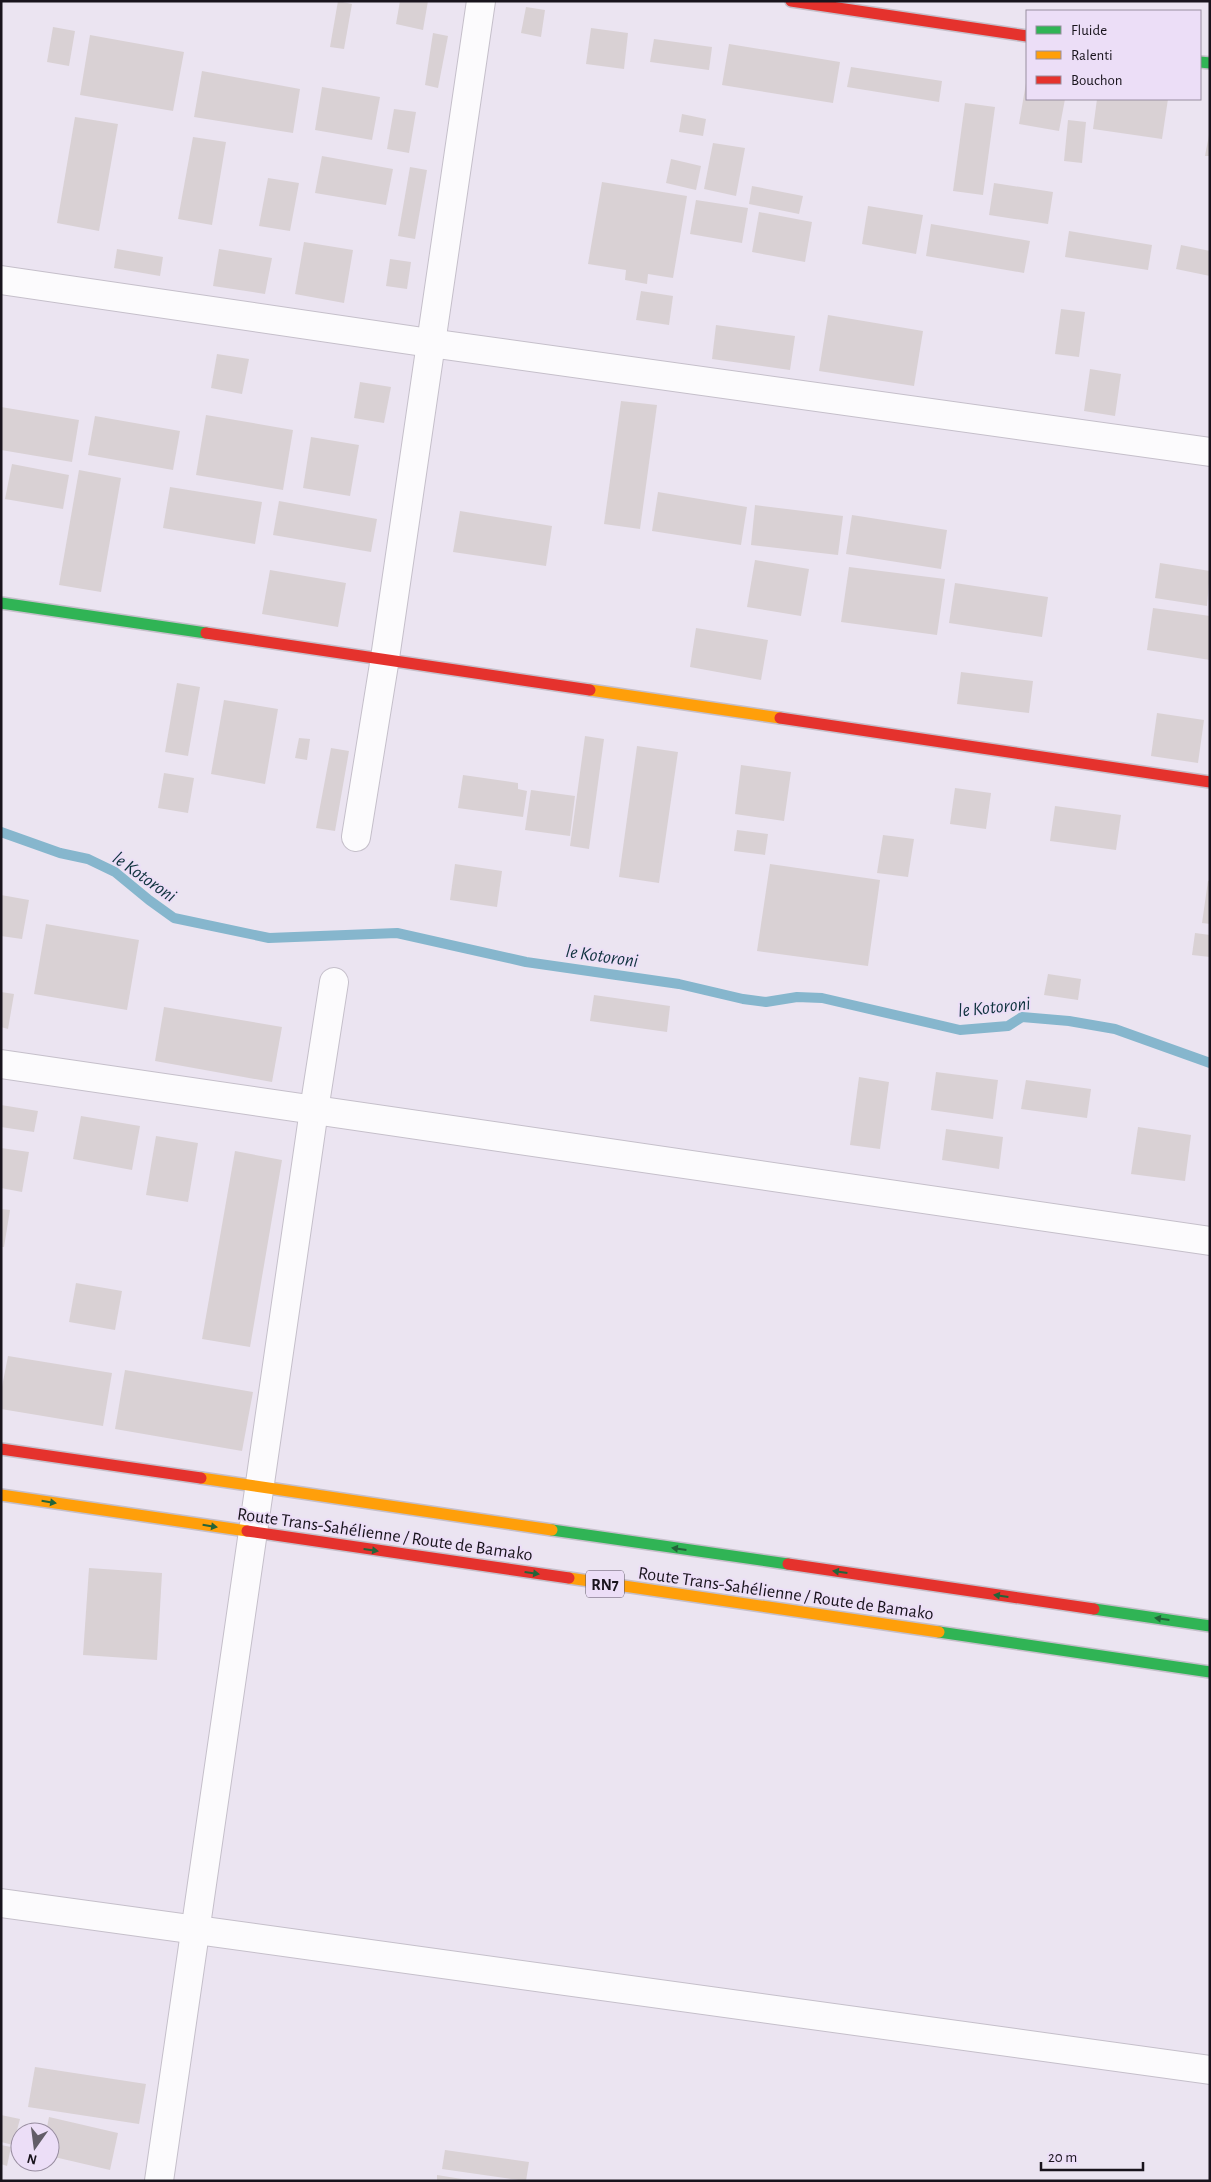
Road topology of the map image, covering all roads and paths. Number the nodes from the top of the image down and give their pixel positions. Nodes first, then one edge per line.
1 (481, 1) edge
2 (791, 1) edge
3 (1026, 36) edge
4 (1, 280) edge
5 (430, 342) junction
6 (1210, 452) edge
7 (1, 603) edge
8 (385, 658) junction
9 (1210, 782) edge
10 (356, 837) dead end
11 (334, 982) dead end
12 (1, 1064) edge
13 (314, 1110) junction
14 (1210, 1241) edge
15 (1, 1449) edge
16 (259, 1487) junction
17 (1, 1495) edge
18 (252, 1532) junction
19 (1210, 1626) edge
20 (1210, 1672) edge
21 (1, 1903) edge
22 (195, 1930) junction
23 (1210, 2070) edge
24 (159, 2181) edge

1 - 5 street
2 - 3 main road
4 - 5 street
5 - 6 street
5 - 8 street
7 - 8 main road
8 - 9 main road
8 - 10 street
11 - 13 street
12 - 13 street
13 - 14 street
13 - 16 street
15 - 16 main road, Route Trans-Sahélienne / Route de Bamako
16 - 18 street
19 -> 16 main road, Route Trans-Sahélienne / Route de Bamako
17 -> 18 main road, Route Trans-Sahélienne / Route de Bamako / RN7
18 -> 20 main road, Route Trans-Sahélienne / Route de Bamako / RN7
18 - 22 street
21 - 22 street
22 - 23 street
22 - 24 street

